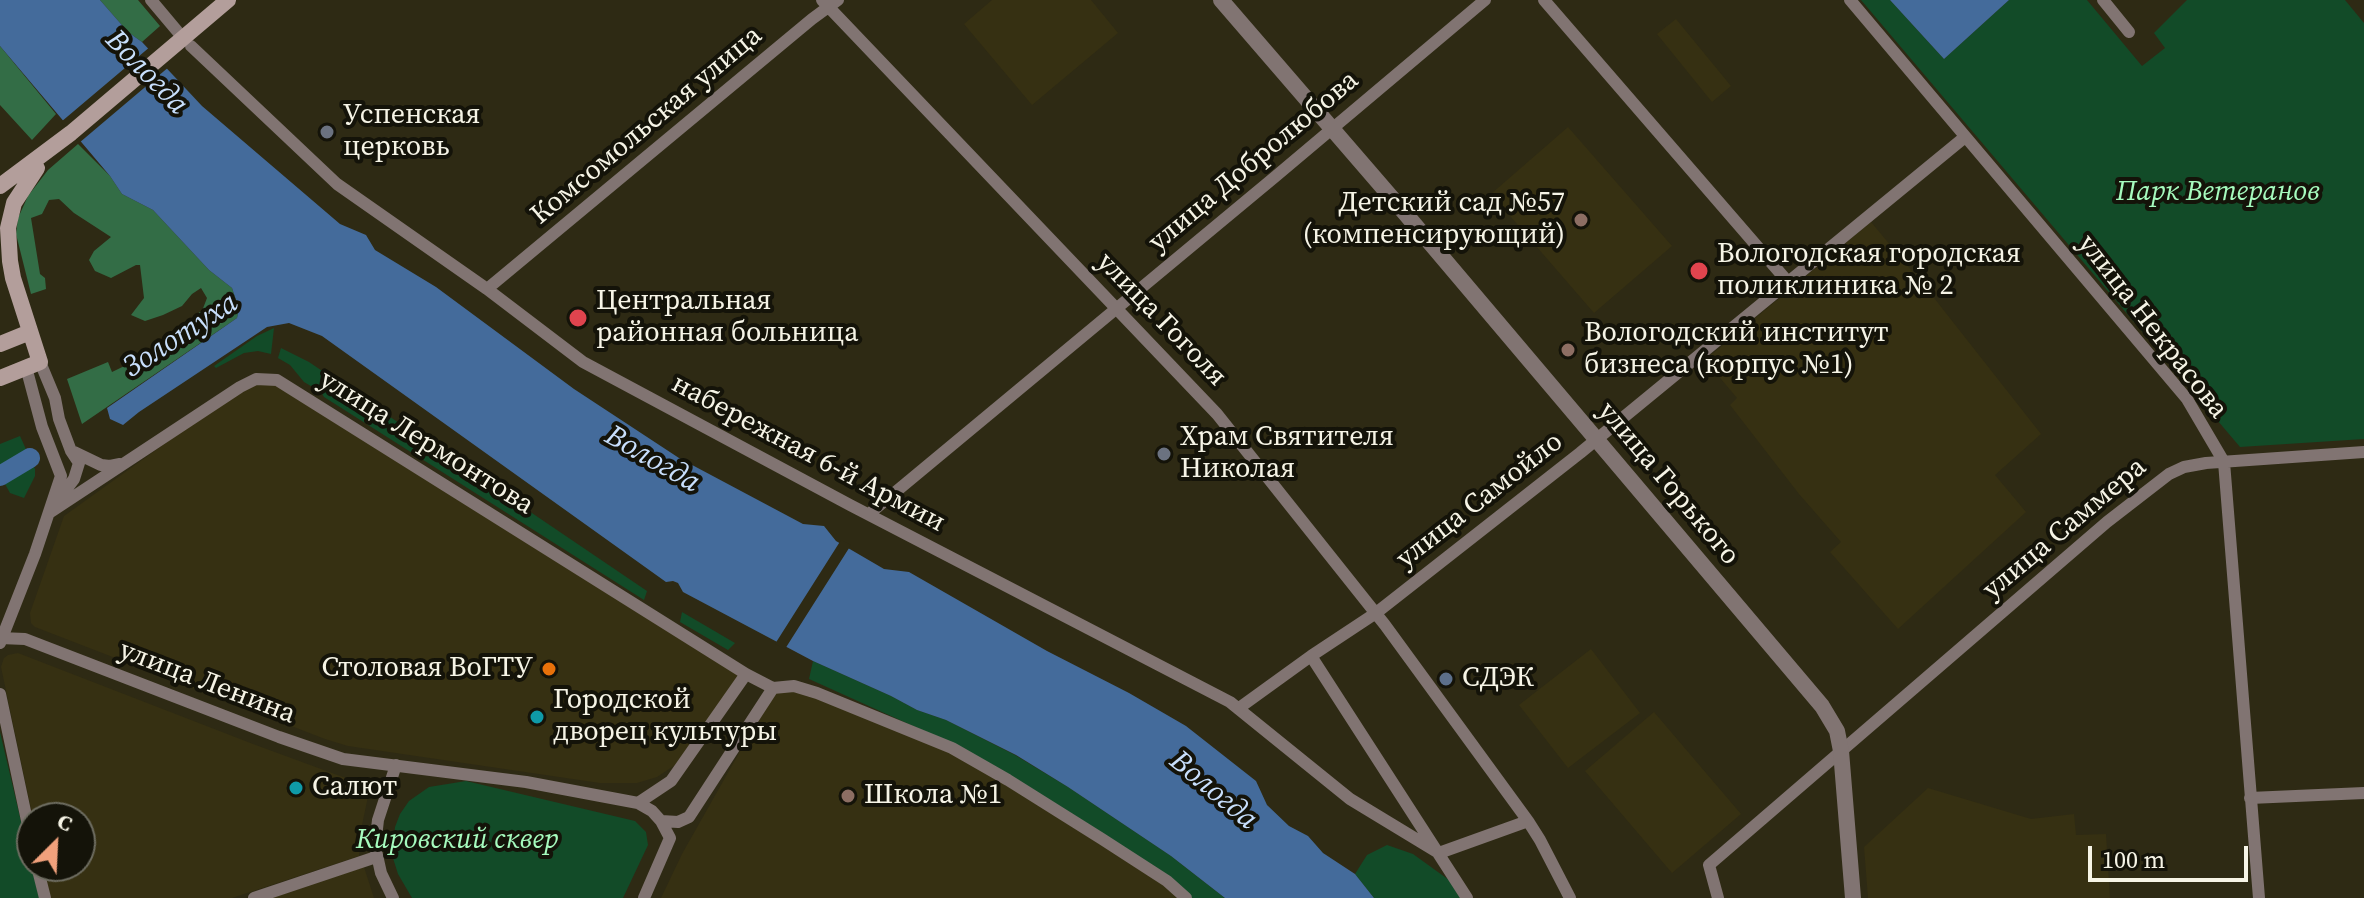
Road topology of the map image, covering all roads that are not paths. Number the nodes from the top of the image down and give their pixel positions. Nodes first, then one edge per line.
1 (151, 0) edge
2 (228, 0) edge
3 (1221, 0) edge
4 (1485, 0) edge
5 (1544, 0) edge
6 (1850, 0) edge
7 (2103, 0) edge
8 (830, 2) edge
9 (2129, 32) dead end
10 (182, 36) junction
11 (1333, 129) junction
12 (70, 133) junction
13 (1965, 137) junction
14 (48, 150) junction
15 (37, 168) junction
16 (0, 177) edge
17 (0, 186) edge
18 (0, 197) edge
19 (1788, 282) junction
20 (3, 284) edge
21 (487, 289) junction
22 (20, 303) junction
23 (1116, 308) junction
24 (25, 334) junction
25 (0, 344) edge
26 (33, 364) junction
27 (0, 378) edge
28 (1597, 439) junction
29 (71, 451) junction
30 (2364, 452) edge
31 (54, 459) junction
32 (2224, 462) junction
33 (123, 463) junction
34 (75, 476) junction
35 (96, 482) junction
36 (49, 513) junction
37 (869, 514) junction
38 (1376, 613) junction
39 (1, 640) edge
40 (1311, 656) junction
41 (746, 674) junction
42 (773, 688) junction
43 (0, 694) edge
44 (1239, 708) junction
45 (1841, 751) junction
46 (396, 765) junction
47 (2364, 793) edge
48 (2250, 798) junction
49 (23, 802) edge
50 (638, 803) junction
51 (661, 821) junction
52 (1528, 821) junction
53 (1439, 853) junction
54 (376, 857) junction
55 (254, 898) edge
56 (393, 898) edge
57 (644, 898) edge
58 (1186, 898) edge
59 (1467, 898) edge
60 (1570, 898) edge
61 (1718, 898) edge
62 (1853, 898) edge
63 (2259, 898) edge

1 - 10 street, набережная 6-й Армии
2 - 10 main road
3 - 11 street, улица Горького
4 - 11 street, улица Добролюбова
5 - 19 street
6 - 13 street, улица Некрасова
7 - 9 street
8 - 21 street, Комсомольская улица
8 - 23 street, улица Гоголя
10 - 12 main road
10 - 21 street, набережная 6-й Армии
11 - 23 street, улица Добролюбова
11 - 28 street, улица Горького
12 - 14 main road
12 - 15 main road
13 - 19 street, улица Самойло
13 - 32 street, улица Некрасова
14 - 16 main road
14 - 17 main road
15 - 18 main road
15 - 22 main road
19 - 28 street, улица Самойло
20 - 22 main road
20 - 24 main road
21 - 37 street, набережная 6-й Армии
22 - 24 main road
23 - 37 street, улица Добролюбова
23 - 38 street, улица Гоголя
24 - 25 main road
24 - 26 main road
26 - 27 main road
26 - 29 street
26 - 31 street
28 - 38 street, улица Самойло
28 - 45 street, улица Горького
29 - 31 street
29 - 33 street
29 - 34 street
30 - 32 street, улица Саммера
31 - 34 street
31 - 36 street
32 - 45 street, улица Саммера
32 - 48 street, улица Некрасова
33 - 35 street, улица Лермонтова
33 - 41 street, улица Лермонтова
34 - 35 street
34 - 36 street
35 - 36 street, улица Лермонтова
36 - 39 street
37 - 44 street, набережная 6-й Армии
38 - 40 street, улица Самойло
38 - 52 street, улица Гоголя
39 - 46 street, улица Ленина
40 - 44 street, улица Самойло
40 - 53 street, набережная 6-й Армии
41 - 42 street, улица Лермонтова
41 - 50 street
42 - 51 street
42 - 58 street
43 - 49 street
44 - 53 street, набережная 6-й Армии
45 - 61 street, улица Саммера
45 - 62 street, улица Горького
46 - 50 street, улица Ленина
46 - 54 street
47 - 48 street
48 - 63 street, улица Некрасова
50 - 51 street, улица Ленина
51 - 57 street
52 - 53 street
52 - 60 street, улица Гоголя
53 - 59 street, набережная 6-й Армии
54 - 55 street
54 - 56 street

